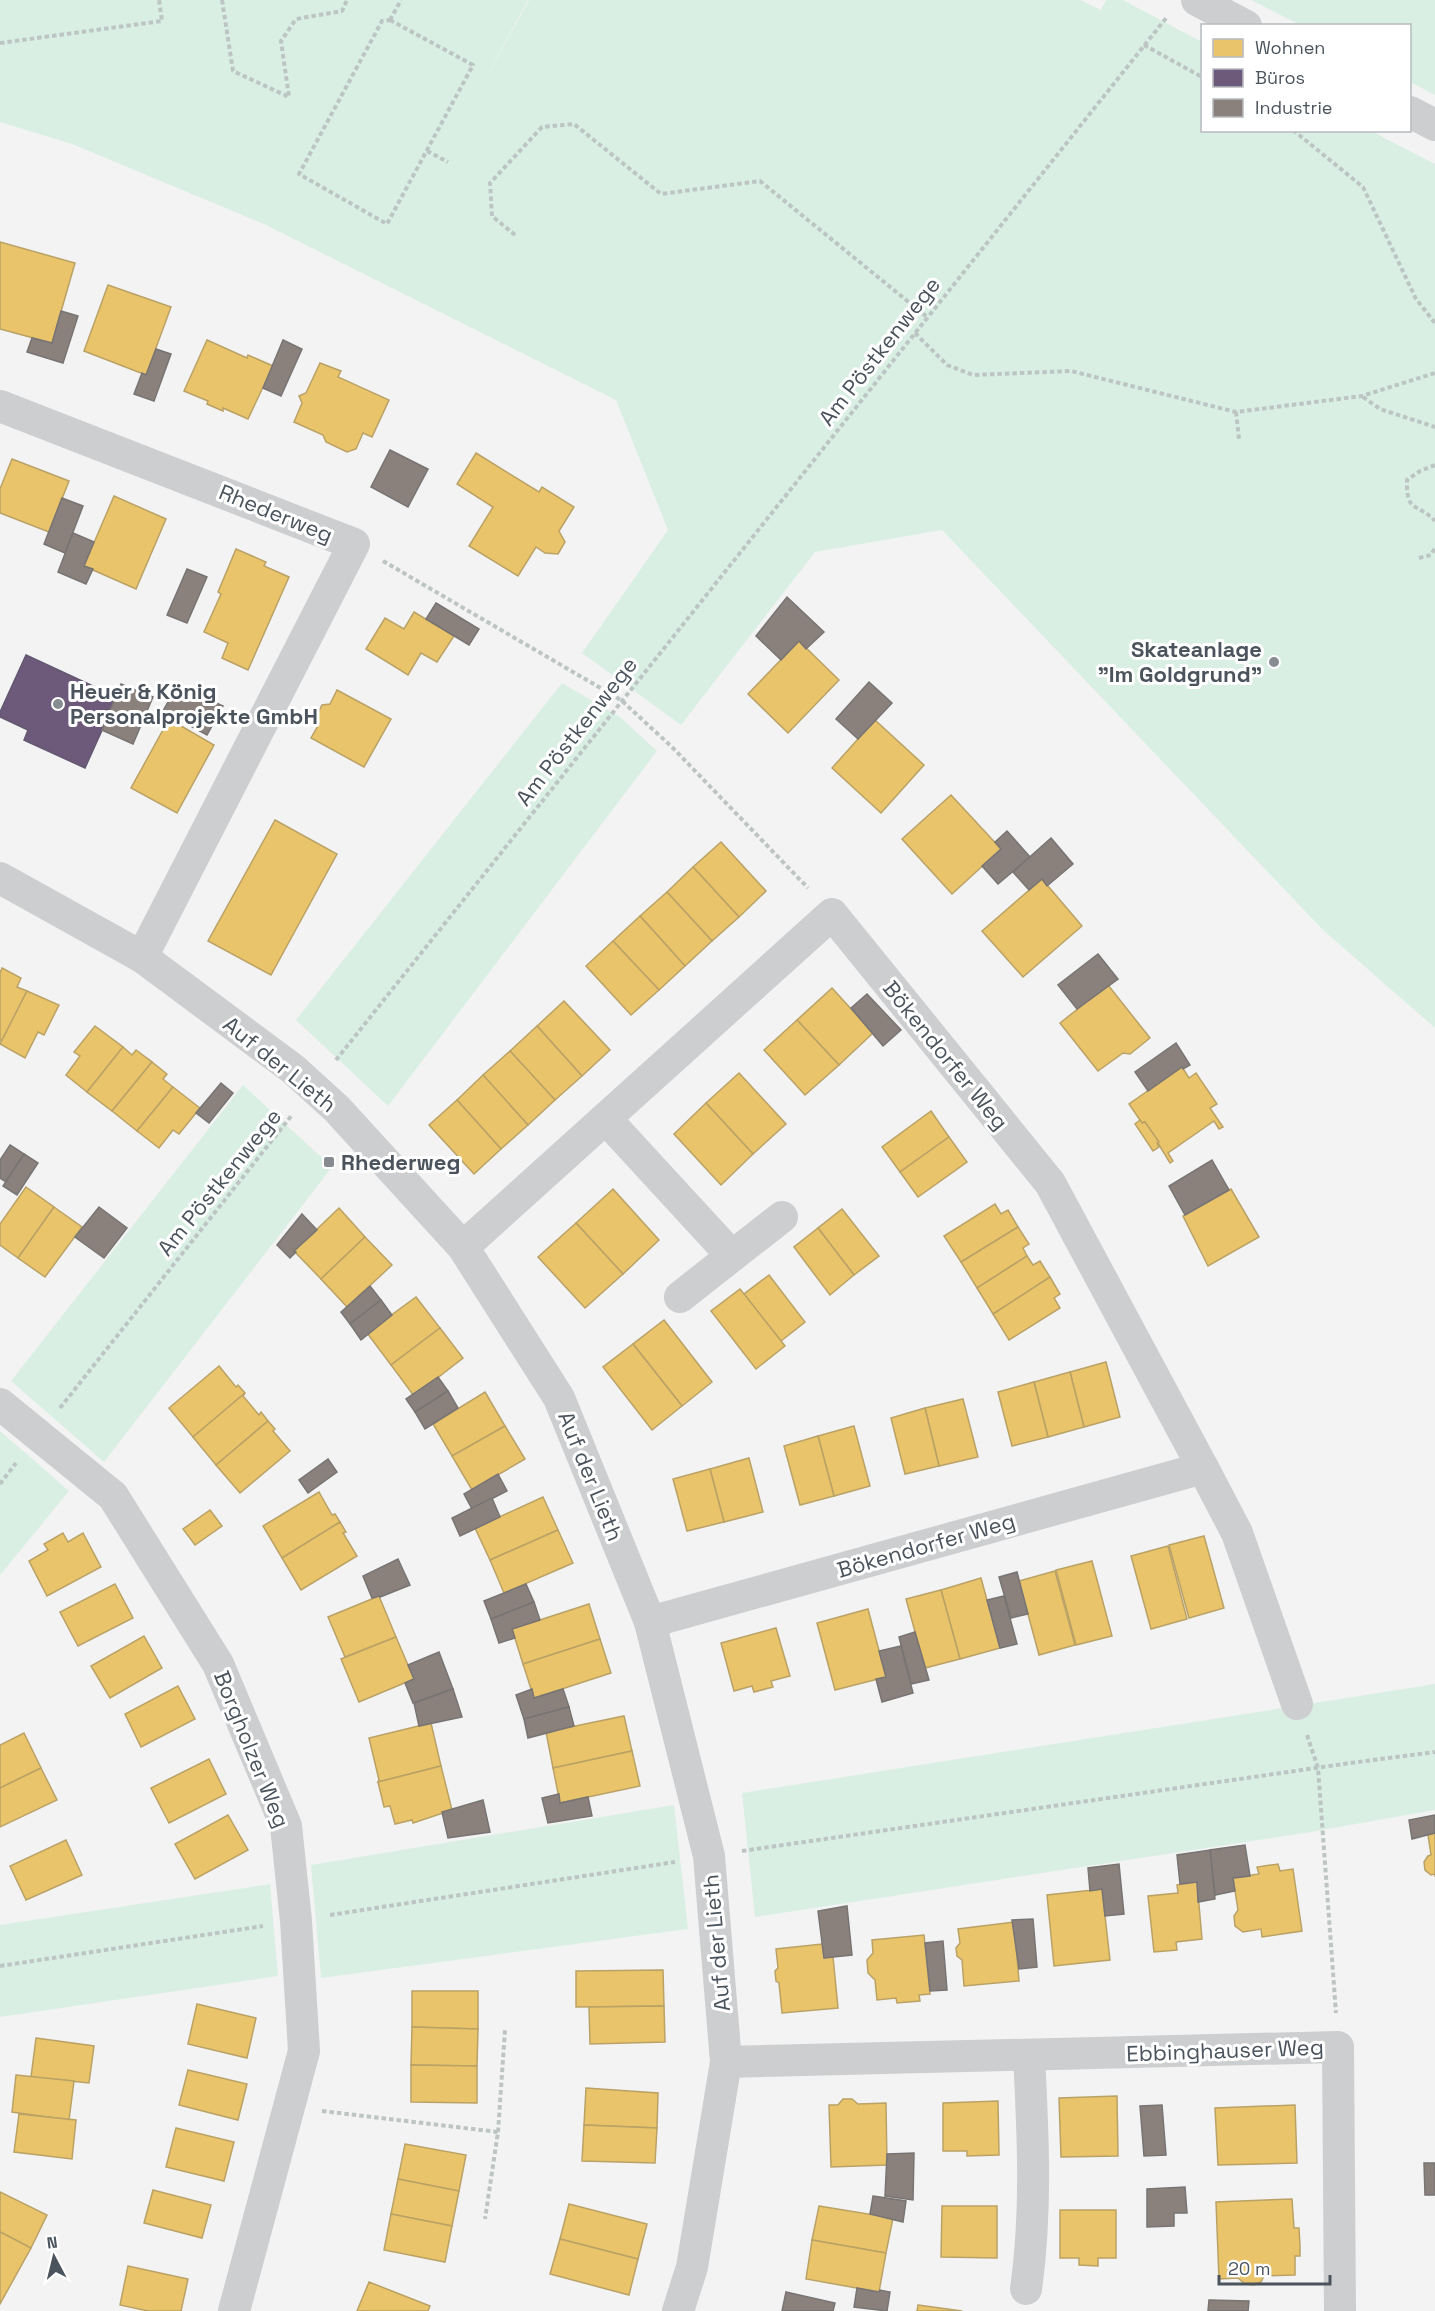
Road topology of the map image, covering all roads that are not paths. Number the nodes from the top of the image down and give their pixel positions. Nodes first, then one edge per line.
1 (1185, 4) edge
2 (1240, 24) edge
3 (1411, 113) edge
4 (1435, 125) edge
5 (0, 406) edge
6 (0, 878) edge
7 (142, 957) junction
8 (606, 1119) junction
9 (782, 1217) dead end
10 (463, 1247) junction
11 (732, 1256) junction
12 (680, 1298) dead end
13 (0, 1404) edge
14 (1203, 1468) junction
15 (650, 1622) junction
16 (1297, 1704) road end
17 (1029, 2055) junction
18 (726, 2062) junction
19 (1026, 2289) dead end
20 (234, 2311) edge
21 (678, 2311) edge
22 (1340, 2311) edge

1 - 2 street
3 - 4 street
5 - 7 street, Rhederweg
6 - 7 street, Auf der Lieth
7 - 10 street, Auf der Lieth
8 - 10 street
8 - 11 street
8 - 14 street, Bökendorfer Weg
9 - 11 street
10 - 15 street, Auf der Lieth
11 - 12 street
13 - 20 street, Borgholzer Weg
14 - 15 street, Bökendorfer Weg
14 - 16 street, Bökendorfer Weg
15 - 18 street, Auf der Lieth
17 - 18 street, Ebbinghauser Weg
17 - 19 street
17 - 22 street, Ebbinghauser Weg
18 - 21 street, Auf der Lieth

